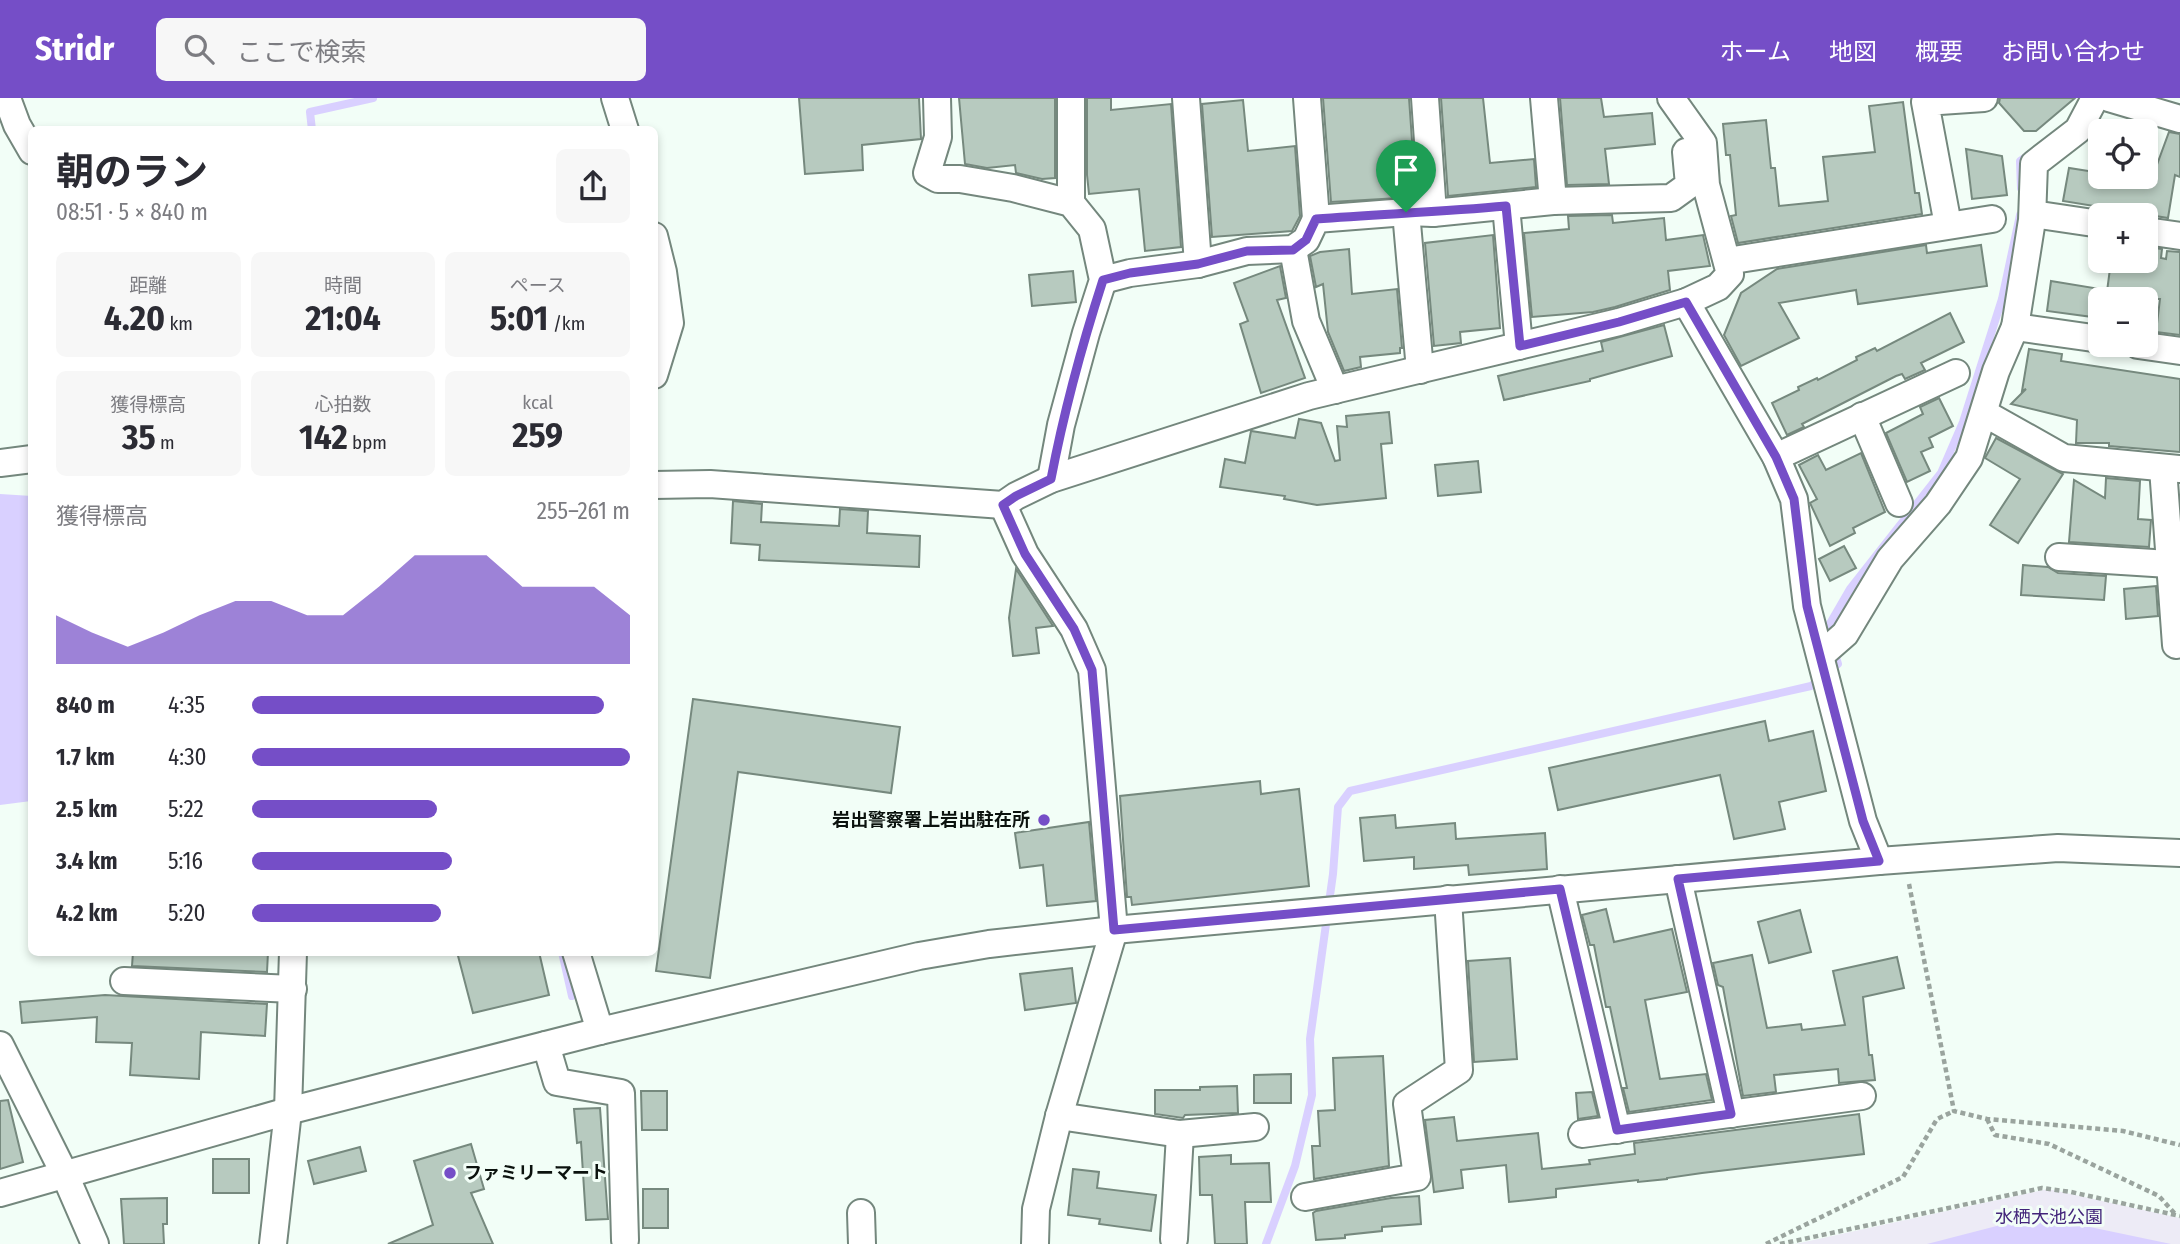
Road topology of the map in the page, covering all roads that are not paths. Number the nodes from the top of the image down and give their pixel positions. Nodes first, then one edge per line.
1 (7, 98) edge
2 (615, 98) edge
3 (937, 98) edge
4 (1071, 98) edge
5 (1186, 98) edge
6 (1307, 98) edge
7 (1424, 98) edge
8 (1544, 98) edge
9 (1984, 98) edge
10 (2095, 98) edge
11 (2109, 98) edge
12 (1677, 107) edge
13 (2180, 119) edge
14 (624, 126) edge
15 (28, 143) edge
16 (1553, 201) junction
17 (1071, 203) junction
18 (1506, 206) junction
19 (1406, 212) junction
20 (1433, 213) junction
21 (2033, 214) junction
22 (1316, 219) junction
23 (1992, 219) dead end
24 (2088, 222) edge
25 (1948, 225) junction
26 (2158, 233) edge
27 (2180, 236) edge
28 (1293, 250) junction
29 (658, 252) edge
30 (1727, 261) junction
31 (1198, 264) junction
32 (1103, 280) junction
33 (1686, 302) junction
34 (2015, 327) junction
35 (2088, 337) edge
36 (1520, 346) junction
37 (2158, 348) edge
38 (2180, 351) edge
39 (658, 362) edge
40 (1420, 370) junction
41 (1956, 373) dead end
42 (1335, 390) junction
43 (1984, 413) junction
44 (1862, 415) junction
45 (1776, 457) junction
46 (28, 460) edge
47 (0, 463) edge
48 (2172, 469) edge
49 (1051, 479) junction
50 (658, 485) edge
51 (1899, 503) dead end
52 (1003, 505) junction
53 (2059, 558) dead end
54 (2169, 564) junction
55 (2176, 645) dead end
56 (1821, 655) junction
57 (2180, 853) edge
58 (1892, 860) junction
59 (1678, 879) junction
60 (1560, 889) junction
61 (1448, 899) junction
62 (1114, 930) junction
63 (293, 956) edge
64 (577, 956) edge
65 (124, 981) dead end
66 (293, 989) junction
67 (600, 1031) junction
68 (0, 1045) edge
69 (546, 1045) junction
70 (1862, 1096) dead end
71 (288, 1111) junction
72 (1731, 1114) junction
73 (1059, 1116) junction
74 (1255, 1127) dead end
75 (1617, 1130) junction
76 (1181, 1134) junction
77 (1581, 1135) dead end
78 (65, 1175) junction
79 (0, 1193) edge
80 (1306, 1197) dead end
81 (861, 1213) dead end
82 (1174, 1239) dead end
83 (625, 1240) dead end
84 (95, 1244) edge
85 (273, 1244) edge
86 (862, 1244) edge
87 (1035, 1244) edge

1 - 15 street
2 - 14 street
3 - 17 street
4 - 17 street
5 - 31 street
6 - 22 street
7 - 20 street
8 - 16 street
9 - 25 street
10 - 21 street
11 - 13 street
12 - 16 street
12 - 30 street
16 - 18 street
17 - 32 street
18 - 20 street
18 - 36 street
19 - 20 street
19 - 22 street
19 - 40 street
21 - 24 street
21 - 34 street
22 - 28 street
23 - 25 street
25 - 30 street
26 - 27 street
28 - 31 street
28 - 42 street
29 - 39 street
30 - 33 street
31 - 32 street
32 - 49 street
33 - 36 street
33 - 45 street
34 - 35 street
34 - 43 street
36 - 40 street
37 - 38 street
40 - 42 street
41 - 44 street
42 - 49 street
43 - 48 street
43 - 56 street
44 - 45 street
44 - 51 street
45 - 56 street
46 - 47 street
48 - 54 street
49 - 52 street
50 - 52 street
52 - 62 street
53 - 54 street
54 - 55 street
56 - 58 street
57 - 58 street
58 - 59 street
59 - 60 street
59 - 72 street
60 - 61 street
60 - 75 street
61 - 62 street
61 - 80 street
62 - 67 street
62 - 73 street
63 - 66 street
64 - 67 street
65 - 66 street
66 - 71 street
67 - 69 street
68 - 78 street
69 - 71 street
69 - 83 street
70 - 72 street
71 - 78 street
71 - 85 street
72 - 75 street
73 - 76 street
73 - 87 street
74 - 76 street
75 - 77 street
76 - 82 street
78 - 79 street
78 - 84 street
81 - 86 street

